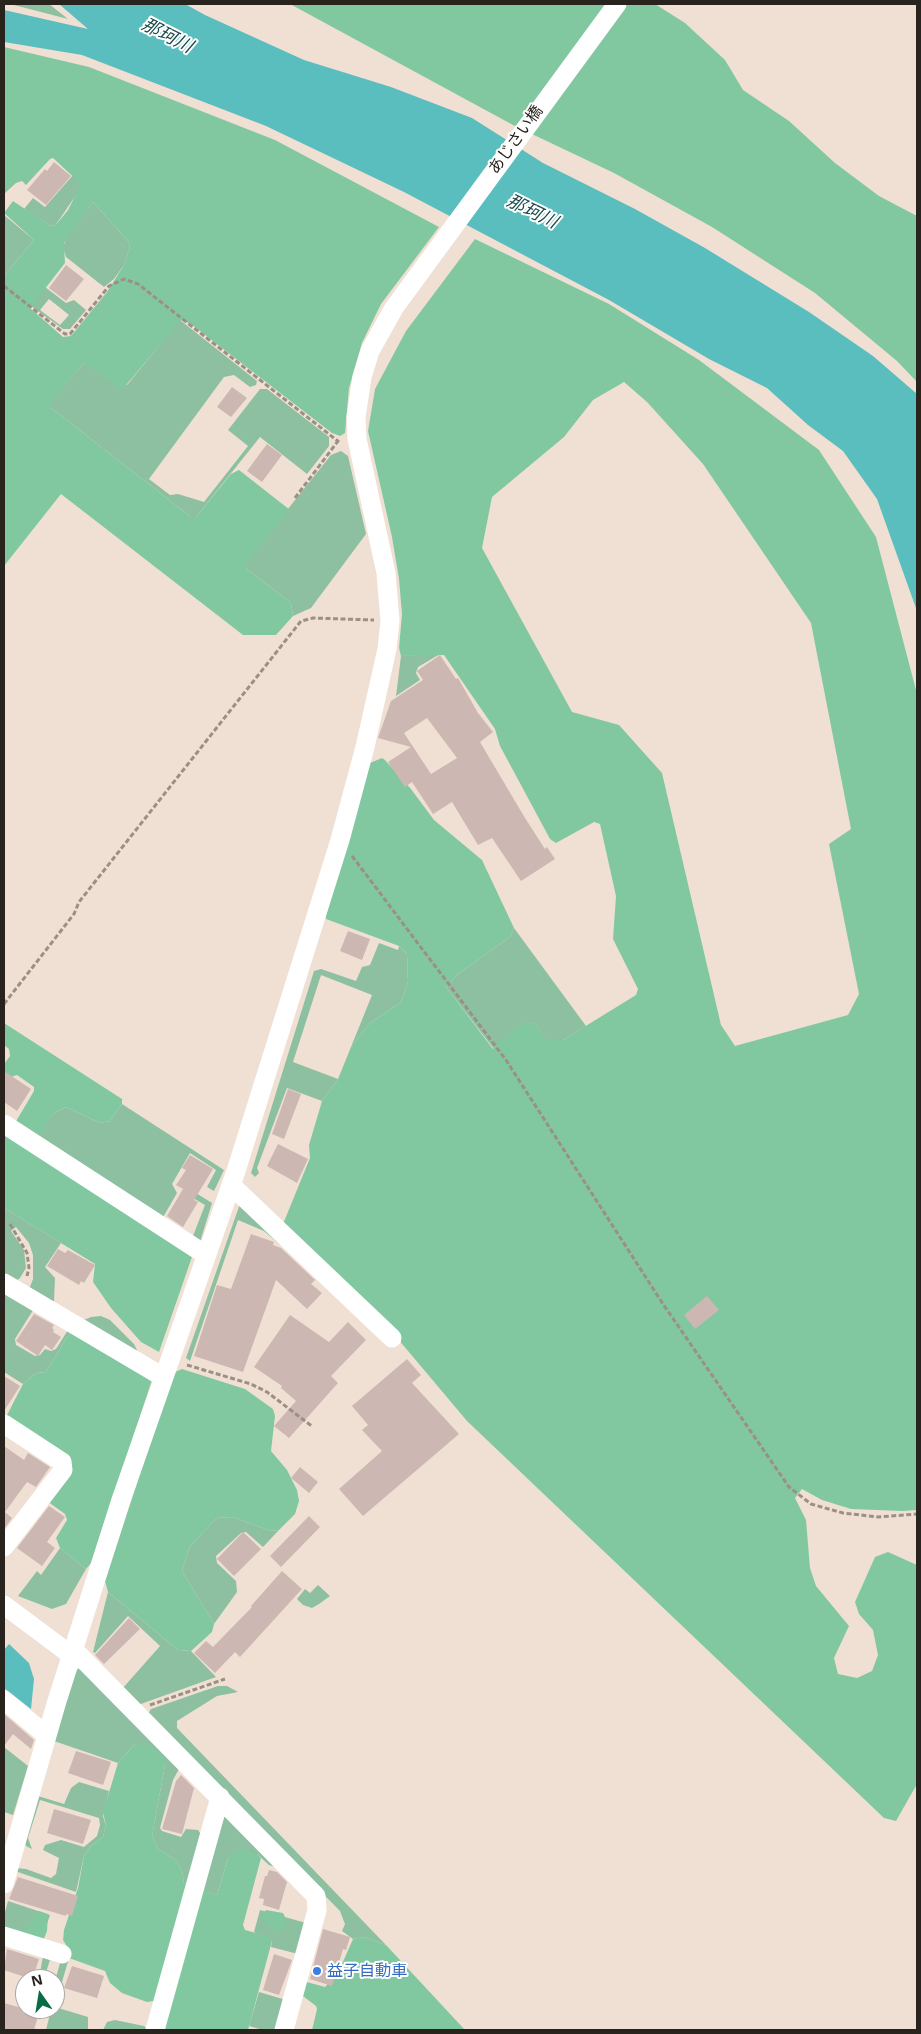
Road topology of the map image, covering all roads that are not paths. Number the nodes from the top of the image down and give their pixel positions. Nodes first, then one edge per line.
1 (617, 4) edge
2 (4, 1124) edge
3 (231, 1185) junction
4 (206, 1255) junction
5 (11, 1287) edge
6 (392, 1338) dead end
7 (166, 1368) junction
8 (4, 1424) edge
9 (4, 1547) edge
10 (4, 1606) edge
11 (72, 1652) junction
12 (4, 1700) edge
13 (47, 1736) junction
14 (220, 1797) junction
15 (4, 1884) edge
16 (4, 1936) edge
17 (62, 1954) dead end
18 (155, 2030) edge
19 (284, 2030) edge

1 - 3 street, あじさい橋
2 - 4 street
3 - 4 street, あじさい橋
3 - 6 street
4 - 7 street, あじさい橋
5 - 7 street
7 - 11 street, あじさい橋
8 - 9 street
10 - 11 street
11 - 13 street, あじさい橋
11 - 14 street
12 - 13 street
13 - 15 street, あじさい橋
14 - 18 street
14 - 19 street
16 - 17 street

